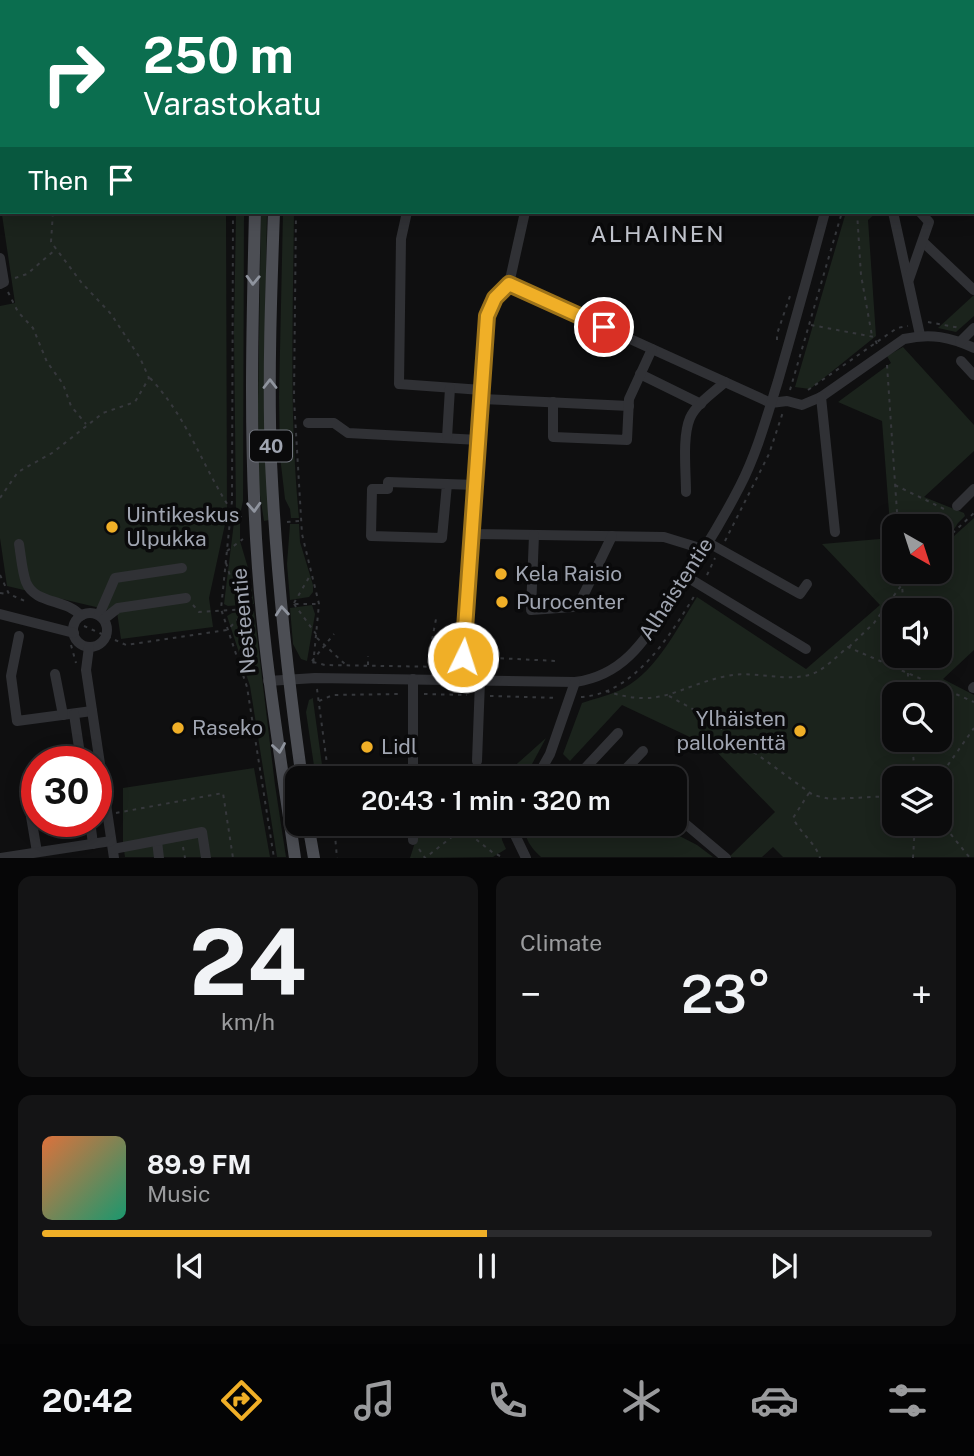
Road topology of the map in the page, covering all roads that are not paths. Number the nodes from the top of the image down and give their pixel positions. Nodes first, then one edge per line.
1 (255, 214) edge
2 (274, 214) edge
3 (407, 214) edge
4 (525, 214) edge
5 (824, 214) edge
6 (893, 214) edge
7 (922, 214) edge
8 (923, 242) junction
9 (0, 258) edge
10 (908, 279) junction
11 (2, 283) edge
12 (509, 284) junction
13 (974, 290) edge
14 (974, 328) edge
15 (920, 335) junction
16 (960, 342) junction
17 (974, 348) edge
18 (652, 349) junction
19 (961, 361) dead end
20 (640, 374) junction
21 (974, 375) edge
22 (725, 382) junction
23 (450, 388) junction
24 (482, 394) junction
25 (821, 397) junction
26 (553, 402) junction
27 (771, 402) junction
28 (701, 404) junction
29 (629, 406) junction
30 (309, 423) dead end
31 (447, 438) junction
32 (479, 440) junction
33 (447, 484) junction
34 (475, 485) junction
35 (974, 489) edge
36 (686, 492) dead end
37 (957, 506) road end
38 (835, 532) dead end
39 (472, 534) junction
40 (534, 535) junction
41 (612, 536) junction
42 (19, 544) dead end
43 (705, 545) junction
44 (182, 568) dead end
45 (687, 577) junction
46 (807, 584) dead end
47 (186, 598) road end
48 (0, 614) edge
49 (81, 616) junction
50 (101, 617) junction
51 (74, 633) junction
52 (19, 636) dead end
53 (89, 647) junction
54 (806, 649) dead end
55 (55, 674) dead end
56 (289, 679) junction
57 (413, 679) junction
58 (462, 680) junction
59 (268, 681) junction
60 (480, 681) junction
61 (575, 682) junction
62 (92, 711) junction
63 (69, 714) junction
64 (618, 733) dead end
65 (77, 746) edge
66 (643, 751) dead end
67 (477, 761) dead end
68 (300, 766) edge
69 (413, 766) edge
70 (543, 766) edge
71 (587, 766) edge
72 (629, 766) edge
73 (687, 825) edge
74 (310, 836) edge
75 (413, 836) edge
76 (516, 836) edge
77 (34, 837) edge
78 (92, 837) edge
79 (413, 840) dead end
80 (156, 841) junction
81 (93, 844) junction
82 (113, 849) edge
83 (37, 852) junction
84 (1, 858) edge
85 (159, 858) edge
86 (206, 858) edge
87 (295, 858) edge
88 (314, 858) edge
89 (526, 858) edge
90 (726, 858) edge

1 -> 59 main road, Nesteentie / 40
56 -> 2 main road, Nesteentie / 40
3 - 23 street
4 - 12 street
5 - 27 street, Alhaistentie
6 - 10 street
7 - 8 street
8 - 10 street
8 - 13 street
9 - 11 street
10 - 15 street
12 - 18 street
12 - 24 street
14 - 16 street
15 - 16 street
15 - 25 street
16 - 17 street
18 - 20 street
18 - 22 street
19 - 21 street
20 - 28 street
20 - 29 street
22 - 27 street
22 - 28 street
23 - 24 street
23 - 31 street
24 - 26 street
24 - 32 street
25 - 27 street
25 - 38 street
26 - 29 street
26 - 29 street
27 - 43 street, Alhaistentie
28 - 36 street
30 - 31 street
31 - 32 street
32 - 34 street
33 - 33 street
33 - 34 street
34 - 39 street
35 - 37 street
39 - 40 street
39 - 58 street
40 - 41 street
40 - 41 street
41 - 43 street
42 - 49 street
43 - 45 street, Alhaistentie
43 - 46 street
44 - 50 street
45 - 54 street
45 - 61 street, Alhaistentie
47 - 50 street
48 - 51 street
49 - 50 street
49 - 51 street
50 - 53 street
51 - 53 street
52 - 63 street
53 - 62 street
55 - 63 street
56 - 57 street, Alhaistentie
56 - 59 street, Alhaistentie
56 - 68 main road, Nesteentie / 40
57 - 58 street, Alhaistentie
57 - 69 street
58 - 60 street, Alhaistentie
59 -> 87 main road, Nesteentie / 40
60 - 61 street, Alhaistentie
60 - 67 street
61 - 70 street
62 - 63 street
62 - 82 street
63 - 65 street
64 - 71 street
66 - 72 street
73 - 90 street
74 - 88 main road
75 - 79 street
76 - 89 street
77 - 83 street
78 - 81 street
80 - 82 street
80 - 85 street
80 - 86 street
81 - 82 street
81 - 83 street
83 - 84 street

